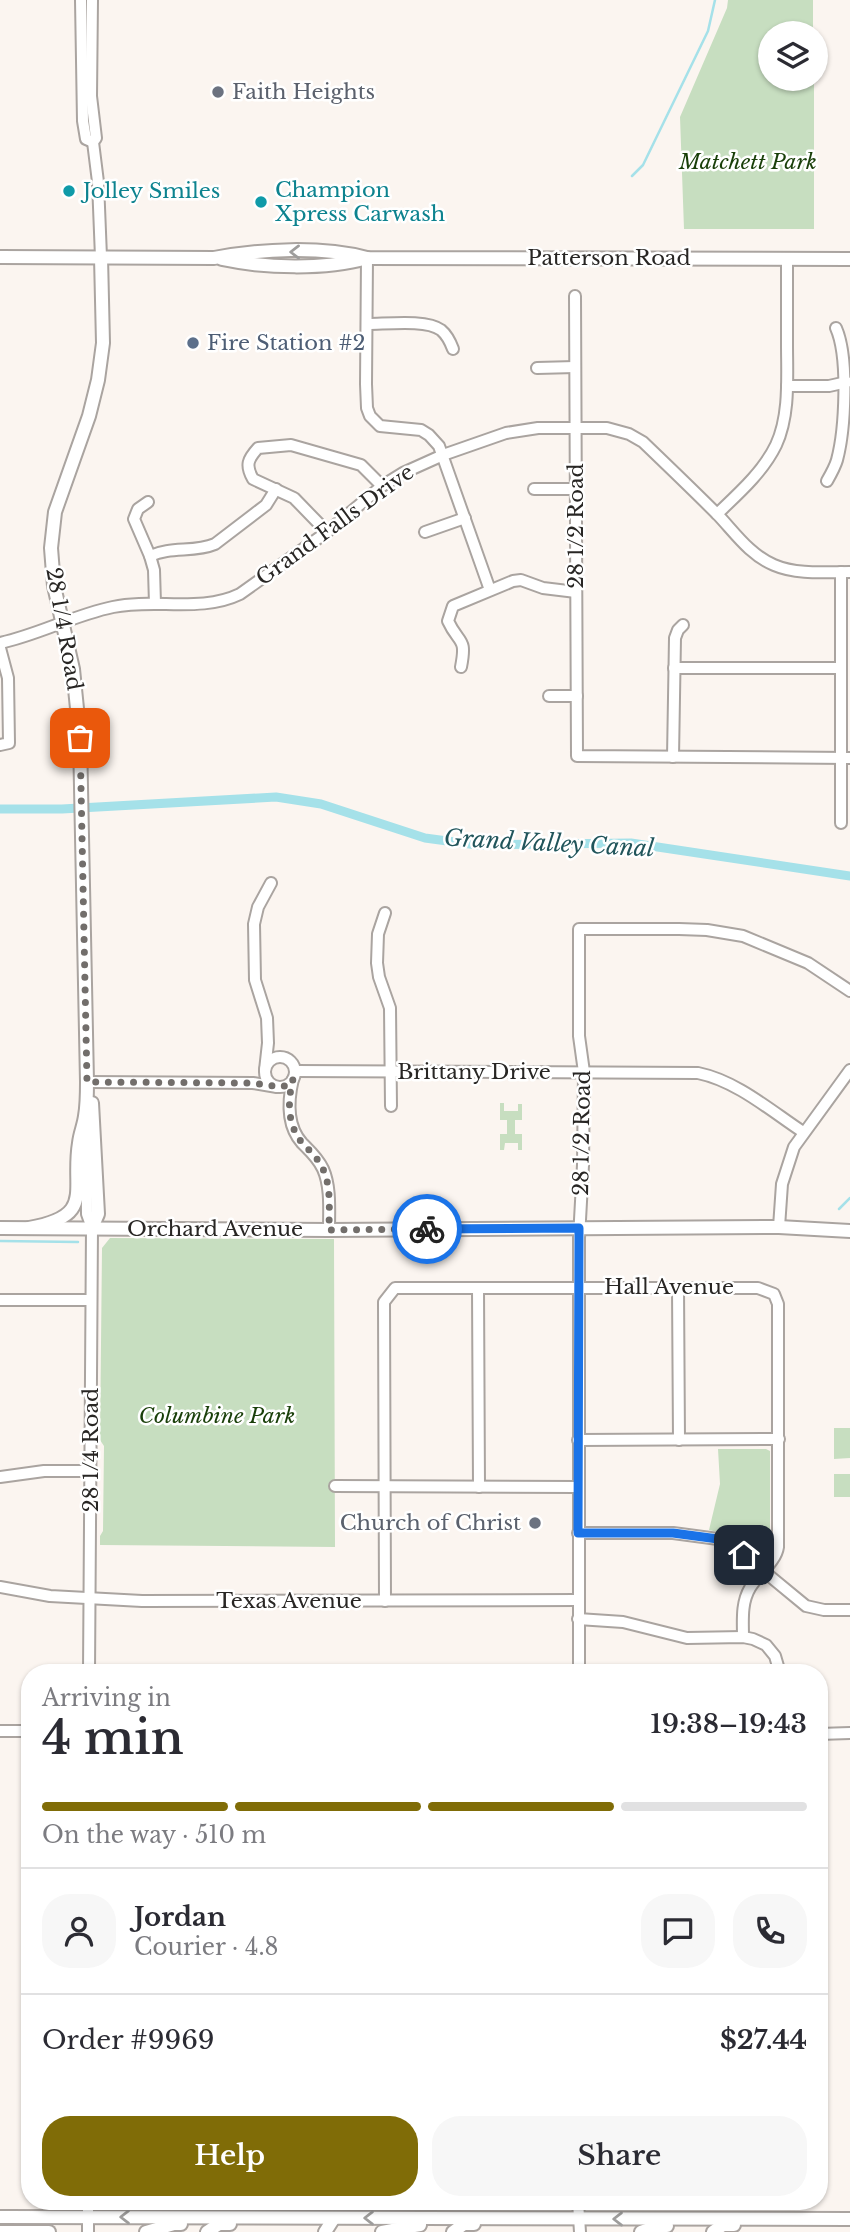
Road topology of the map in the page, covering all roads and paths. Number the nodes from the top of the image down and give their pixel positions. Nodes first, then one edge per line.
1 (82, 0) edge
2 (92, 0) edge
3 (93, 142) junction
4 (0, 257) edge
5 (101, 257) junction
6 (367, 258) junction
7 (787, 259) junction
8 (850, 259) edge
9 (575, 296) dead end
10 (368, 324) junction
11 (836, 328) dead end
12 (453, 349) dead end
13 (575, 367) junction
14 (537, 368) dead end
15 (846, 382) edge
16 (787, 386) junction
17 (576, 428) junction
18 (443, 455) junction
19 (827, 481) dead end
20 (382, 486) junction
21 (276, 489) junction
22 (534, 489) dead end
23 (576, 489) junction
24 (148, 502) dead end
25 (717, 514) junction
26 (464, 518) junction
27 (327, 532) junction
28 (425, 532) dead end
29 (150, 556) junction
30 (845, 572) edge
31 (490, 590) junction
32 (576, 592) junction
33 (155, 604) junction
34 (62, 622) junction
35 (683, 625) dead end
36 (0, 645) edge
37 (461, 667) dead end
38 (674, 668) junction
39 (840, 668) junction
40 (548, 696) dead end
41 (577, 696) junction
42 (4, 744) edge
43 (673, 757) junction
44 (845, 757) edge
45 (841, 823) dead end
46 (271, 883) dead end
47 (385, 913) dead end
48 (850, 991) edge
49 (265, 1070) junction
50 (850, 1070) edge
51 (391, 1071) junction
52 (584, 1072) junction
53 (294, 1075) junction
54 (87, 1082) junction
55 (277, 1087) junction
56 (391, 1106) dead end
57 (86, 1114) junction
58 (803, 1132) junction
59 (0, 1227) edge
60 (779, 1227) junction
61 (29, 1228) junction
62 (92, 1228) junction
63 (579, 1228) junction
64 (329, 1230) junction
65 (850, 1231) edge
66 (578, 1287) junction
67 (478, 1288) junction
68 (678, 1288) junction
69 (0, 1300) edge
70 (92, 1300) junction
71 (779, 1439) junction
72 (578, 1440) junction
73 (679, 1440) junction
74 (90, 1471) junction
75 (0, 1477) edge
76 (335, 1486) dead end
77 (385, 1487) junction
78 (478, 1487) junction
79 (578, 1487) junction
80 (578, 1533) junction
81 (762, 1571) junction
82 (0, 1587) edge
83 (90, 1598) junction
84 (578, 1600) junction
85 (385, 1601) junction
86 (850, 1610) edge
87 (578, 1619) junction
88 (743, 1637) junction
89 (89, 1664) edge
90 (579, 1664) edge
91 (777, 1664) edge
92 (0, 1731) edge
93 (21, 1731) edge
94 (850, 1733) edge
95 (828, 1734) edge
96 (88, 2210) edge
97 (578, 2210) edge
98 (0, 2217) edge
99 (88, 2217) junction
100 (215, 2218) junction
101 (278, 2218) junction
102 (334, 2218) junction
103 (454, 2218) junction
104 (515, 2218) junction
105 (579, 2218) junction
106 (718, 2219) junction
107 (772, 2219) junction
108 (826, 2219) junction
109 (850, 2219) edge
110 (0, 2232) edge
111 (49, 2232) edge
112 (89, 2232) edge
113 (146, 2232) edge
114 (207, 2232) edge
115 (325, 2232) edge
116 (382, 2232) edge
117 (453, 2232) edge
118 (580, 2232) edge
119 (641, 2232) edge
120 (713, 2232) edge
121 (816, 2232) edge

1 - 3 street, 28 1/4 Road
2 - 3 street, 28 1/4 Road
3 - 5 street, 28 1/4 Road
4 - 5 main road, Patterson Road
5 - 6 main road, Patterson Road
5 - 34 main road, 28 1/4 Road
6 - 7 main road, Patterson Road
6 - 10 street
7 - 8 main road, Patterson Road
7 - 16 street
9 - 13 street, 28 1/2 Road
10 - 12 street
10 - 18 street
11 - 15 street
13 - 14 street
13 - 17 street, 28 1/2 Road
15 - 16 street
15 - 19 street
16 - 25 street
17 - 18 street, Grand Falls Drive
17 - 23 street, 28 1/2 Road
17 - 25 street, Grand Falls Drive
18 - 20 street, Grand Falls Drive
18 - 26 street
20 - 21 street
20 - 27 street, Grand Falls Drive
21 - 27 street
21 - 29 street
22 - 23 street
23 - 32 street, 28 1/2 Road
24 - 29 street
25 - 30 street, Grand Falls Drive
26 - 28 street
26 - 31 street
27 - 33 street, Grand Falls Drive
29 - 33 street
30 - 39 street
31 - 32 street
31 - 37 street
32 - 41 street, 28 1/2 Road
33 - 34 street, Grand Falls Drive
34 - 36 street, Grand Falls Drive
34 - 54 main road, 28 1/4 Road
35 - 38 street
36 - 42 street
38 - 39 street
38 - 43 street
39 - 44 street
40 - 41 street
41 - 43 street, 28 1/2 Road
43 - 44 street
44 - 45 street
46 - 49 street
47 - 51 street
48 - 52 street, 28 1/2 Road
49 - 53 street
49 - 55 street
50 - 58 street
51 - 52 street, Brittany Drive
51 - 53 street, Brittany Drive
51 - 56 street
52 - 58 street, Brittany Drive
52 - 63 street, 28 1/2 Road
53 - 55 street
53 - 64 street
54 - 55 street
54 - 57 main road, 28 1/4 Road
54 - 62 main road, 28 1/4 Road
57 - 61 main road
57 - 62 street, 28 1/4 Road
58 - 60 street
59 - 61 main road, Orchard Avenue
60 - 63 main road, Orchard Avenue
60 - 65 main road, Orchard Avenue
61 - 62 main road, Orchard Avenue
62 - 64 main road, Orchard Avenue
62 - 70 street, 28 1/4 Road
63 - 64 main road, Orchard Avenue
63 - 66 street, 28 1/2 Road
66 - 67 street, Hall Avenue
66 - 68 street, Hall Avenue
66 - 72 street, 28 1/2 Road
67 - 77 street, Hall Avenue
67 - 78 street
68 - 71 street, Hall Avenue
68 - 73 street
69 - 70 street
70 - 74 street, 28 1/4 Road
71 - 73 street
71 - 81 street
72 - 73 street
72 - 79 street, 28 1/2 Road
74 - 75 street
74 - 83 street, 28 1/4 Road
76 - 77 street
77 - 78 street
77 - 85 street
78 - 79 street
79 - 80 street, 28 1/2 Road
80 - 81 street
80 - 84 street, 28 1/2 Road
81 - 86 street
81 - 88 street
82 - 83 street, Texas Avenue
83 - 85 street, Texas Avenue
83 - 89 street, 28 1/4 Road
84 - 85 street, Texas Avenue
84 - 87 street, 28 1/2 Road
87 - 88 street
87 - 90 street, 28 1/2 Road
88 - 91 street
92 - 93 street
94 - 95 street
96 - 99 street
97 - 105 street
98 - 99 main road
100 -> 99 main road
99 - 112 street
100 - 101 main road
100 - 113 main road
101 - 102 main road
101 - 114 main road
103 -> 102 main road
102 - 115 main road
103 - 104 main road
103 - 116 main road
104 - 105 main road
104 - 117 main road
106 -> 105 main road
105 - 118 street
106 - 107 main road
106 - 119 main road
107 - 108 main road
107 - 120 main road
108 - 109 main road
108 - 121 main road
110 - 111 main road

